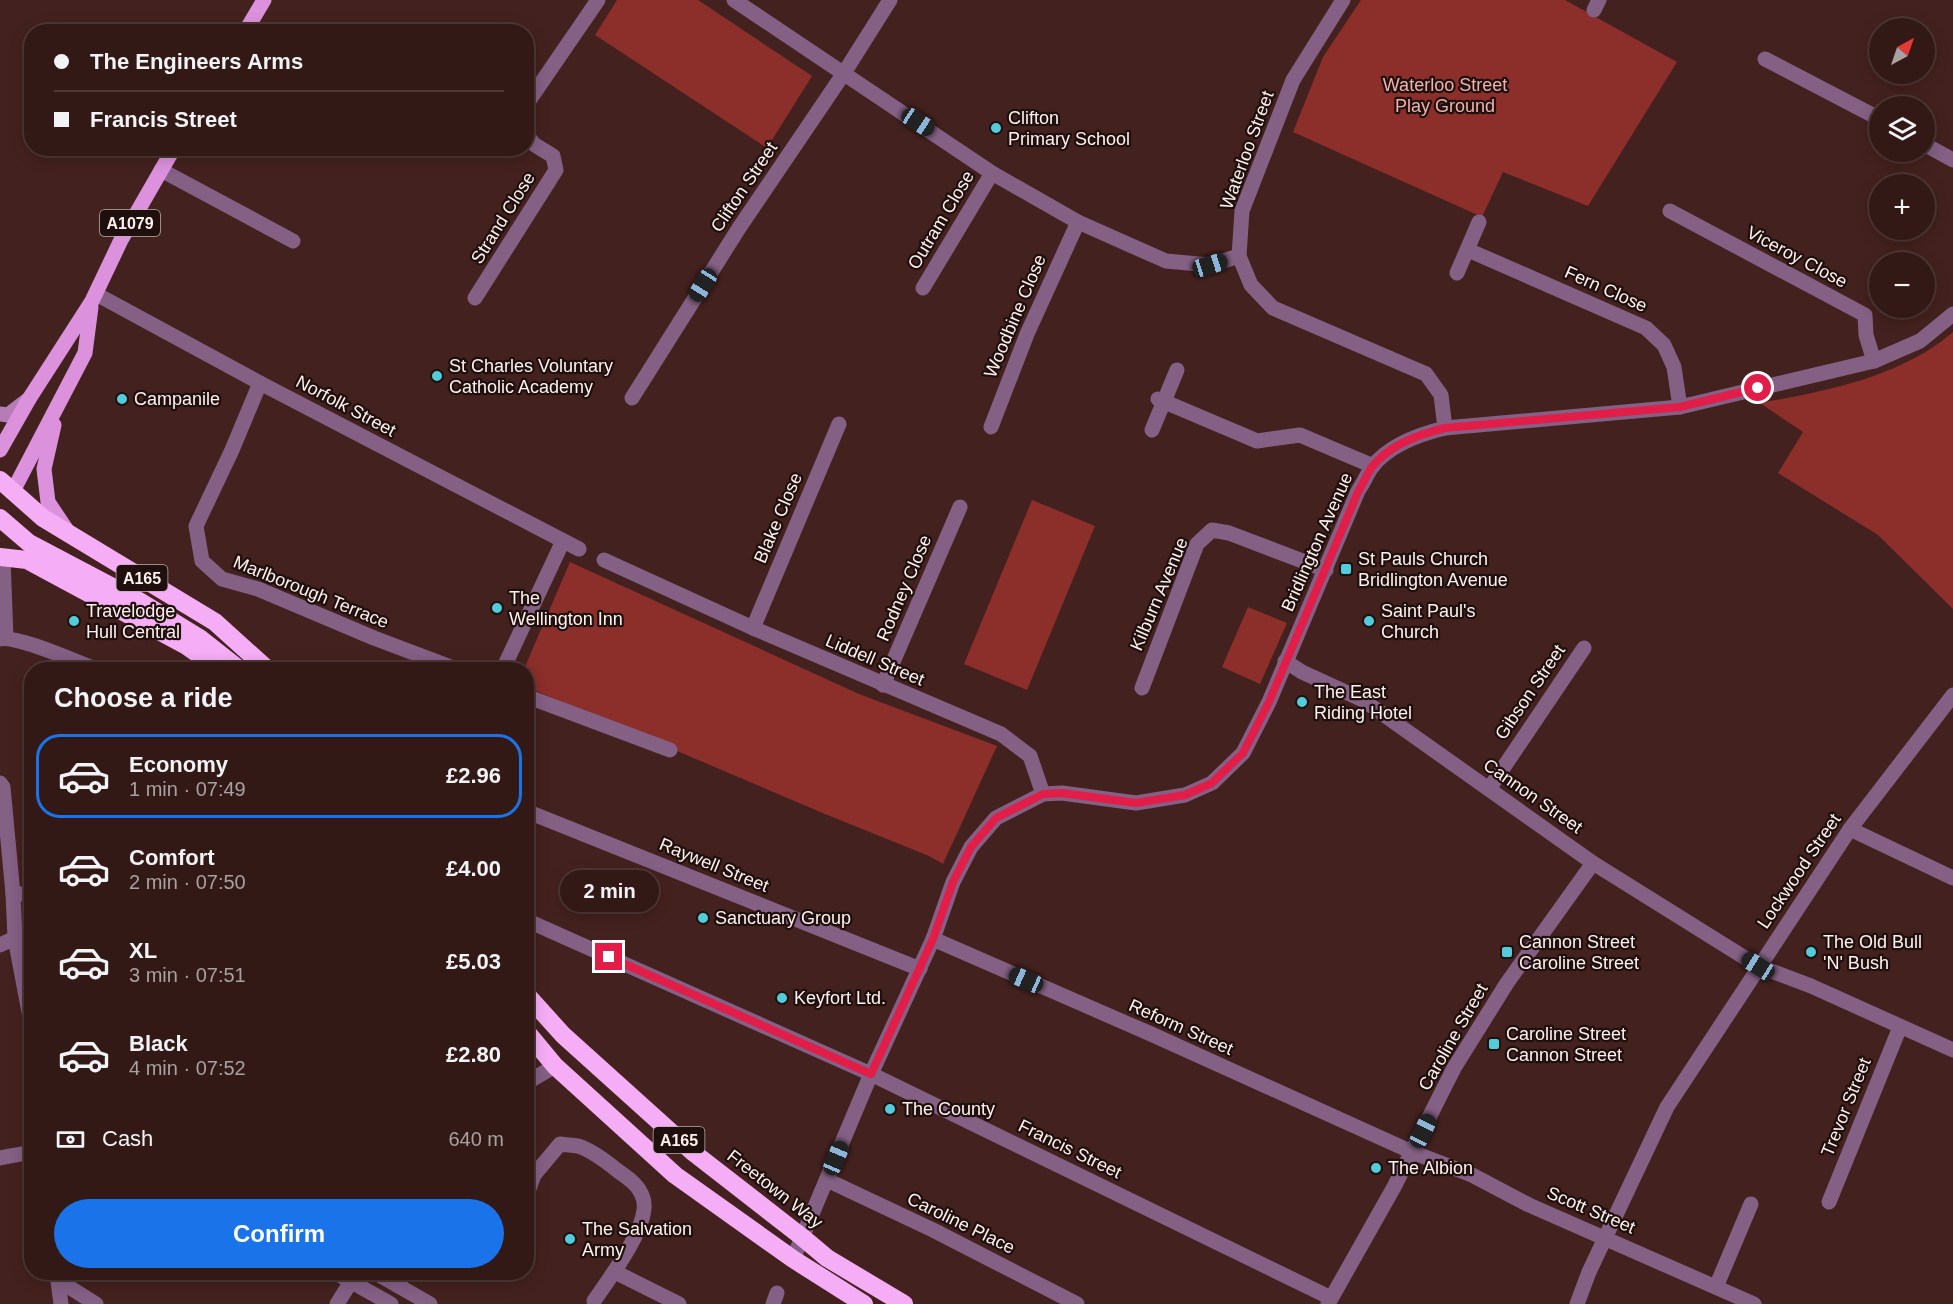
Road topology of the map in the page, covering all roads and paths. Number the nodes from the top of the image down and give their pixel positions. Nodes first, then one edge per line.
1 (264, 0) edge
2 (598, 0) edge
3 (734, 0) edge
4 (890, 0) edge
5 (1343, 0) edge
6 (250, 24) edge
7 (1765, 59) dead end
8 (844, 73) junction
9 (534, 93) edge
10 (1869, 113) edge
11 (534, 143) edge
12 (1935, 150) edge
13 (169, 156) edge
14 (1953, 160) edge
15 (161, 170) junction
16 (992, 173) junction
17 (1670, 211) dead end
18 (1078, 222) junction
19 (1479, 222) dead end
20 (293, 241) dead end
21 (1468, 250) junction
22 (1239, 256) junction
23 (1456, 273) dead end
24 (923, 288) dead end
25 (94, 298) junction
26 (476, 298) dead end
27 (1953, 314) edge
28 (1874, 361) junction
29 (1177, 370) dead end
30 (260, 383) junction
31 (632, 398) dead end
32 (29, 399) junction
33 (61, 399) junction
34 (1161, 401) junction
35 (1680, 407) junction
36 (0, 414) edge
37 (839, 424) dead end
38 (990, 427) dead end
39 (1445, 428) junction
40 (1152, 430) dead end
41 (0, 450) edge
42 (1373, 466) junction
43 (6, 485) edge
44 (960, 507) dead end
45 (0, 516) edge
46 (69, 535) junction
47 (563, 542) junction
48 (579, 549) dead end
49 (2, 557) edge
50 (604, 560) dead end
51 (1326, 570) junction
52 (753, 628) junction
53 (3, 639) edge
54 (1584, 648) dead end
55 (1285, 661) junction
56 (74, 662) edge
57 (209, 662) edge
58 (230, 662) edge
59 (259, 662) edge
60 (437, 662) edge
61 (506, 662) edge
62 (883, 685) junction
63 (1142, 688) dead end
64 (1953, 695) edge
65 (534, 699) edge
66 (670, 750) dead end
67 (0, 783) edge
68 (1489, 789) junction
69 (1043, 794) junction
70 (534, 814) edge
71 (1850, 829) junction
72 (1593, 863) junction
73 (1953, 878) edge
74 (13, 894) junction
75 (24, 894) edge
76 (534, 924) edge
77 (15, 938) junction
78 (933, 939) junction
79 (0, 945) edge
80 (1758, 966) junction
81 (920, 969) junction
82 (24, 986) edge
83 (534, 1003) edge
84 (1900, 1028) junction
85 (534, 1041) edge
86 (1953, 1050) edge
87 (555, 1066) junction
88 (871, 1074) junction
89 (534, 1078) edge
90 (1412, 1152) junction
91 (24, 1154) edge
92 (0, 1158) edge
93 (534, 1169) edge
94 (827, 1179) junction
95 (1829, 1202) dead end
96 (1751, 1204) dead end
97 (802, 1237) junction
98 (1606, 1237) junction
99 (794, 1259) junction
100 (615, 1272) junction
101 (58, 1280) edge
102 (63, 1280) edge
103 (352, 1280) edge
104 (358, 1280) edge
105 (387, 1280) edge
106 (401, 1280) edge
107 (397, 1286) junction
108 (1716, 1287) junction
109 (662, 1300) edge
110 (594, 1301) dead end
111 (1329, 1301) edge
112 (61, 1304) edge
113 (96, 1304) edge
114 (337, 1304) edge
115 (391, 1304) edge
116 (430, 1304) edge
117 (679, 1304) edge
118 (864, 1304) edge
119 (904, 1304) edge
120 (1077, 1304) edge
121 (1577, 1304) edge
122 (1754, 1304) edge

1 - 6 main road
2 - 9 street
3 - 8 street
4 - 8 street, Clifton Street
5 - 22 street, Waterloo Street
7 - 10 street
8 - 16 street
8 - 31 street, Clifton Street
11 - 26 street, Strand Close
12 - 14 street
13 - 15 main road, A1079
15 - 20 street
15 - 25 main road, A1079
16 - 18 street
16 - 24 street, Outram Close
17 - 28 street, Viceroy Close
18 - 22 street
18 - 38 street, Woodbine Close
19 - 21 street
21 - 23 street
21 - 35 street, Fern Close
22 - 39 street, Waterloo Street
25 - 30 street, Norfolk Street
25 - 32 main road
25 - 33 main road
27 - 28 street, Bridlington Avenue
28 - 35 street, Bridlington Avenue
29 - 34 street
30 - 47 street, Norfolk Street
30 - 60 street, Marlborough Terrace
32 - 36 street
32 - 41 main road
33 - 43 main road
33 - 46 main road
34 - 40 street
34 - 42 street
35 - 39 street, Bridlington Avenue
37 - 52 street, Blake Close
39 - 42 street, Bridlington Avenue
42 - 51 street, Bridlington Avenue
43 - 45 highway
43 - 46 highway, A165
44 - 62 street, Rodney Close
45 - 58 highway, A165
46 - 59 highway, A165
47 - 48 street, Norfolk Street
47 - 61 street
49 - 53 street
49 - 57 highway
50 - 52 street, Liddell Street
51 - 55 street, Bridlington Avenue
51 - 63 street, Kilburn Avenue
52 - 62 street, Liddell Street
53 - 56 street
54 - 68 street, Gibson Street
55 - 68 street, Cannon Street
55 - 69 street, Bridlington Avenue
62 - 69 street, Liddell Street
64 - 71 street, Lockwood Street
65 - 66 street
67 - 74 street
68 - 72 street, Cannon Street
69 - 78 street, Bridlington Avenue
70 - 81 street, Raywell Street
71 - 73 street
71 - 80 street, Lockwood Street
72 - 80 street, Cannon Street
72 - 90 street, Caroline Street
74 - 75 street
74 - 77 street
76 - 88 street, Francis Street
77 - 79 street
77 - 82 street
78 - 81 street, Bridlington Avenue
78 - 90 street, Reform Street
80 - 84 street, Cannon Street
80 - 98 street, Lockwood Street
81 - 88 street, Bridlington Avenue
83 - 97 highway, Freetown Way / A165
84 - 86 street, Cannon Street
84 - 95 street, Trevor Street
85 - 87 highway, A165
87 - 89 street
87 - 99 highway, A165
88 - 94 street, Bridlington Avenue
88 - 111 street, Francis Street
90 - 98 street, Scott Street
90 - 111 street, Caroline Street
91 - 92 street
93 - 100 street
94 - 97 street, Bridlington Avenue
94 - 120 street, Caroline Place
96 - 108 street
97 - 99 street, Bridlington Avenue
97 - 119 highway, Freetown Way / A165
98 - 108 street, Scott Street
98 - 121 street, Lockwood Street
99 - 118 highway, A165
100 - 109 street
100 - 110 street
101 - 112 street
102 - 113 street
103 - 114 street
104 - 115 street
105 - 107 street
106 - 107 street
107 - 116 street
108 - 122 street, Scott Street
109 - 117 street

